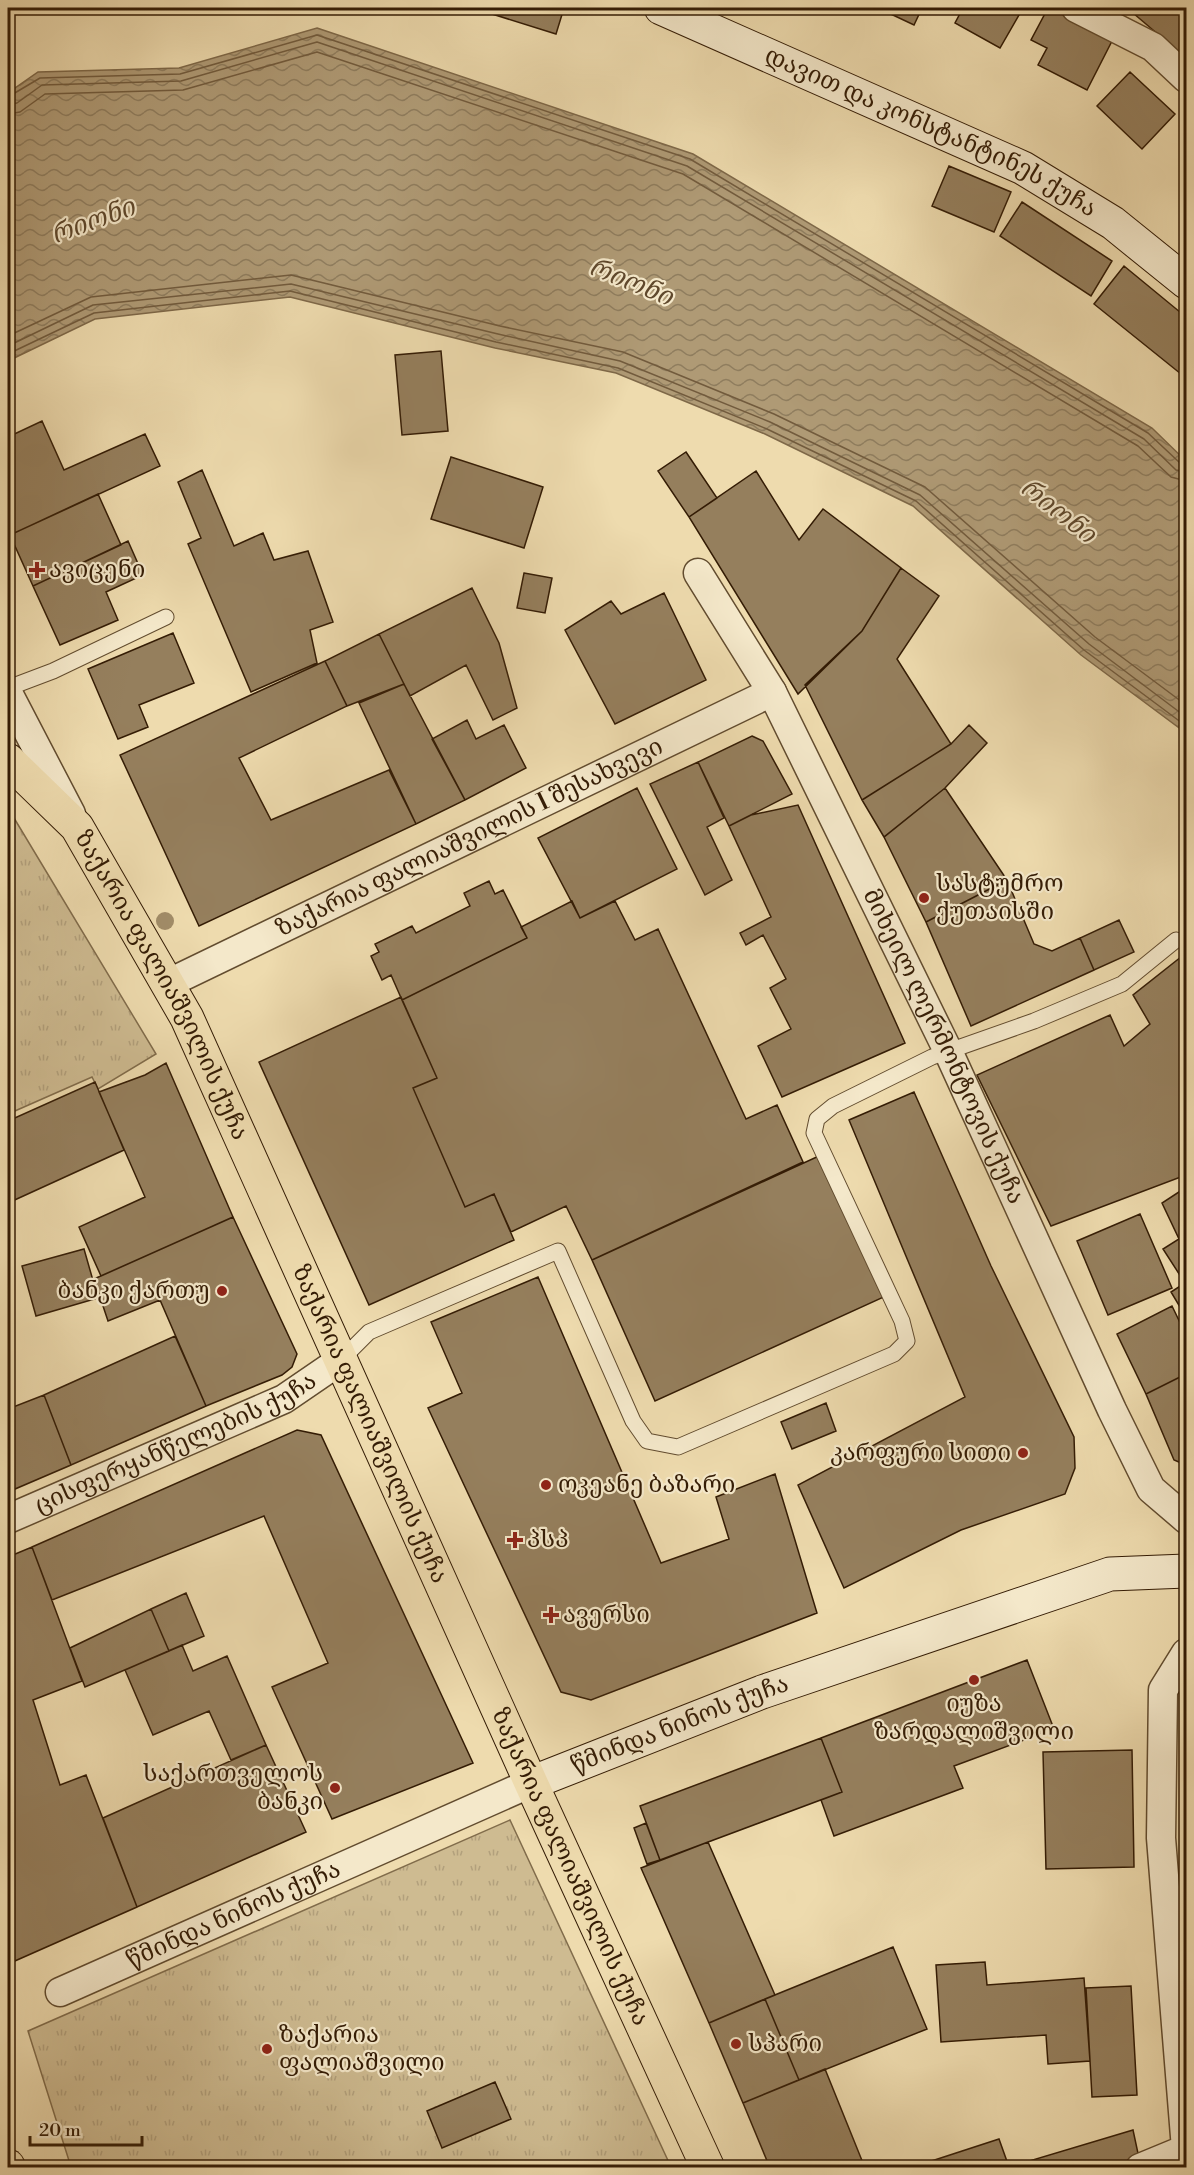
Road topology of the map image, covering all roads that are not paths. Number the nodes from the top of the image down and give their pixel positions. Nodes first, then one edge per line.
1 (661, 8) edge
2 (1076, 8) edge
3 (1186, 78) edge
4 (1186, 282) edge
5 (698, 573) dead end
6 (165, 617) dead end
7 (8, 688) edge
8 (772, 692) junction
9 (8, 693) edge
10 (8, 760) edge
11 (77, 827) junction
12 (1176, 940) dead end
13 (169, 983) junction
14 (948, 1051) junction
15 (341, 1360) junction
16 (8, 1519) edge
17 (1186, 1519) edge
18 (1186, 1571) edge
19 (1186, 1653) edge
20 (531, 1783) junction
21 (60, 1992) dead end
22 (1186, 2150) edge
23 (708, 2168) edge
24 (1140, 2168) edge

1 - 4 main road, დავით და კონსტანტინეს ქუჩა
2 - 3 street
5 - 8 street, მიხეილ ლერმონტოვის ქუჩა
6 - 7 lane
8 - 13 street, ზაქარია ფალიაშვილის I შესახვევი
8 - 14 street, მიხეილ ლერმონტოვის ქუჩა
9 - 11 street, ზაქარია ფალიაშვილის ქუჩა
10 - 11 main road
11 - 13 main road, ზაქარია ფალიაშვილის ქუჩა
12 - 14 lane
13 - 15 main road, ზაქარია ფალიაშვილის ქუჩა
14 - 15 lane
14 - 17 street, მიხეილ ლერმონტოვის ქუჩა
15 - 16 street, ცისფერყანწელების ქუჩა
15 - 20 main road, ზაქარია ფალიაშვილის ქუჩა
18 - 20 main road, წმინდა ნინოს ქუჩა
19 - 22 street
20 - 21 street, წმინდა ნინოს ქუჩა
20 - 23 main road, ზაქარია ფალიაშვილის ქუჩა
22 - 24 street

